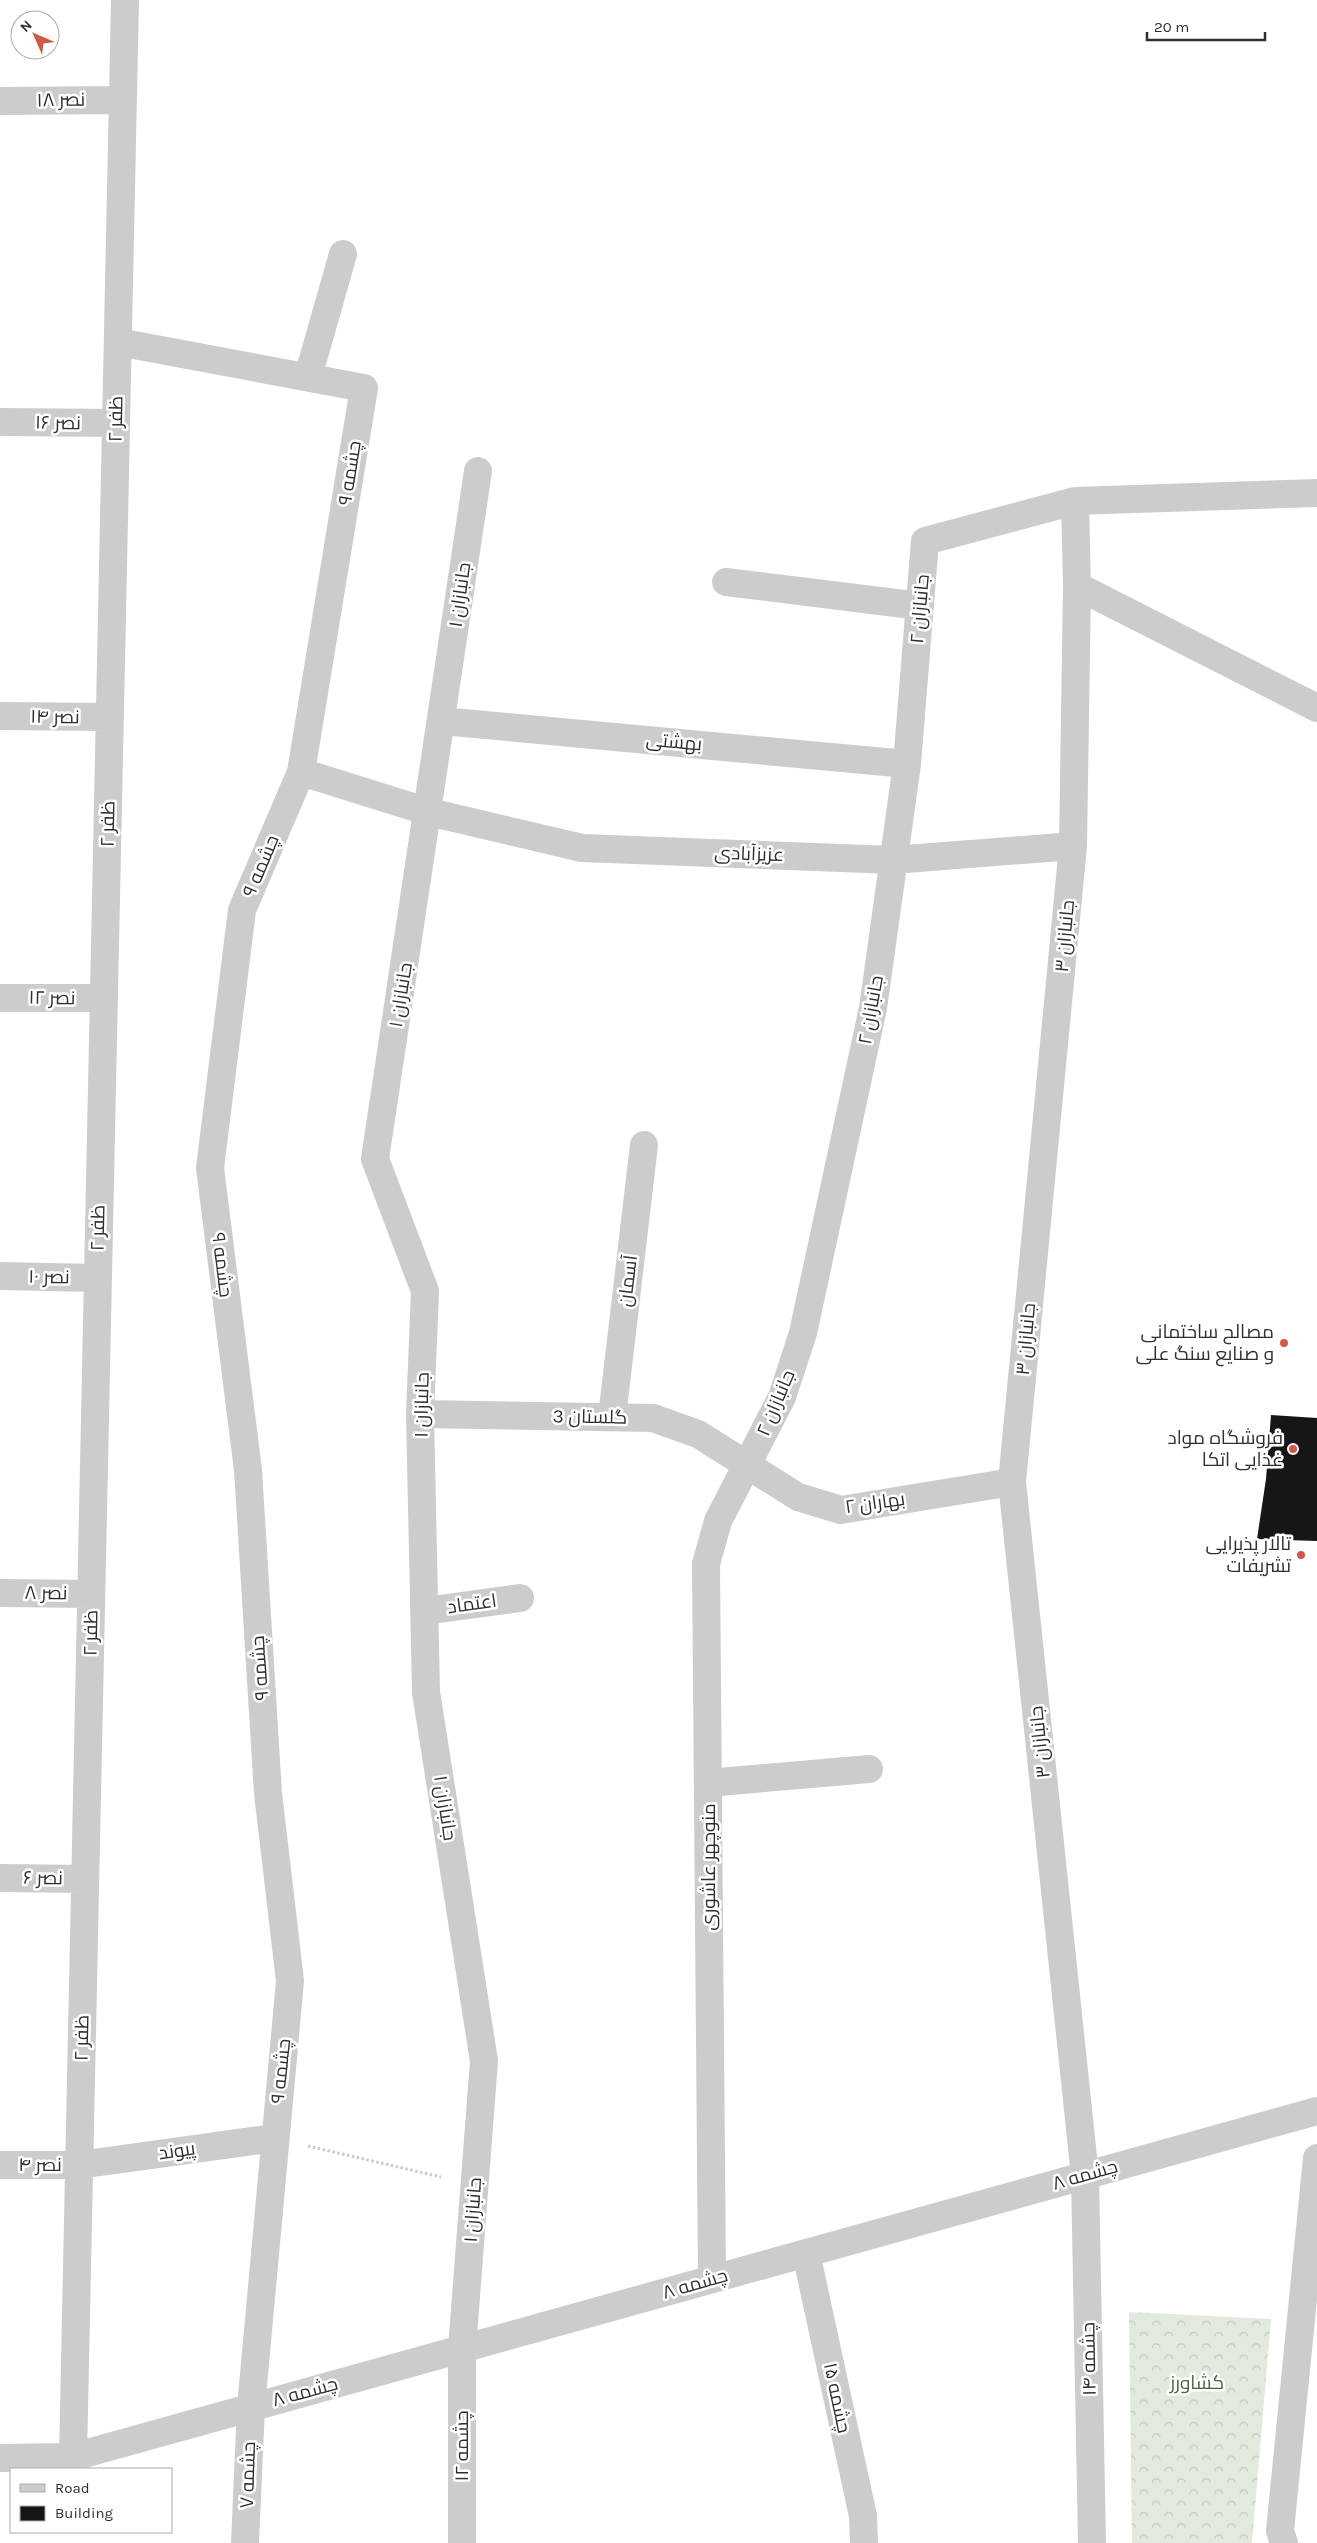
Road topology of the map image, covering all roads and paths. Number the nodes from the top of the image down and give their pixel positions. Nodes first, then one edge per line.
1 (125, 0) edge
2 (122, 100) junction
3 (0, 101) edge
4 (343, 254) dead end
5 (118, 342) junction
6 (308, 377) junction
7 (0, 422) edge
8 (116, 423) junction
9 (478, 471) dead end
10 (1317, 493) edge
11 (1075, 501) junction
12 (726, 582) dead end
13 (1077, 586) junction
14 (920, 606) junction
15 (1317, 708) edge
16 (0, 716) edge
17 (110, 717) junction
18 (442, 721) junction
19 (906, 764) junction
20 (301, 772) junction
21 (429, 812) junction
22 (1074, 846) junction
23 (893, 860) junction
24 (0, 998) edge
25 (104, 998) junction
26 (644, 1145) dead end
27 (0, 1276) edge
28 (97, 1278) junction
29 (420, 1414) junction
30 (612, 1417) junction
31 (748, 1465) junction
32 (1012, 1482) junction
33 (0, 1593) edge
34 (91, 1594) junction
35 (520, 1598) dead end
36 (425, 1611) junction
37 (869, 1769) dead end
38 (708, 1783) junction
39 (0, 1878) edge
40 (85, 1879) junction
41 (1317, 2111) edge
42 (274, 2138) junction
43 (1317, 2158) edge
44 (0, 2165) edge
45 (79, 2165) junction
46 (1085, 2176) junction
47 (475, 2185) junction
48 (806, 2253) junction
49 (712, 2279) junction
50 (462, 2349) junction
51 (251, 2407) junction
52 (73, 2457) junction
53 (0, 2458) edge
54 (245, 2543) edge
55 (462, 2543) edge
56 (864, 2543) edge
57 (1092, 2543) edge
58 (1284, 2543) edge

1 - 2 street, ظفر ۲
2 - 3 street, نصر ۱۸
2 - 5 street, ظفر ۲
4 - 6 street
5 - 6 street, چشمه ۹
5 - 8 street, ظفر ۲
6 - 20 street, چشمه ۹
7 - 8 street, نصر ۱۶
8 - 17 street, ظفر ۲
9 - 18 street, جانبازان ۱
10 - 11 street
11 - 13 street, جانبازان ۳
11 - 14 street, جانبازان ۲
12 - 14 street
13 - 15 street
13 - 22 street, جانبازان ۳
14 - 19 street, جانبازان ۲
16 - 17 street, نصر ۱۴
17 - 25 street, ظفر ۲
18 - 19 street, بهشتی
18 - 21 street, جانبازان ۱
19 - 23 street, جانبازان ۲
20 - 21 street, عزیزآبادی
20 - 42 street, چشمه ۹
21 - 23 street, عزیزآبادی
21 - 29 street, جانبازان ۱
22 - 23 street, عزیزآبادی
22 - 32 street, جانبازان ۳
23 - 31 street, جانبازان ۲
24 - 25 street, نصر ۱۲
25 - 28 street, ظفر ۲
26 - 30 street, آسمان
27 - 28 street, نصر ۱۰
28 - 34 street, ظفر ۲
29 - 30 street, گلستان 3
29 - 36 street, جانبازان ۱
30 - 31 street, گلستان 3
31 - 32 street, بهاران ۲
31 - 38 street, منوچهر عاشوری
32 - 46 street, جانبازان ۳
33 - 34 street, نصر ۸
34 - 40 street, ظفر ۲
35 - 36 street, اعتماد
36 - 47 street, جانبازان ۱
37 - 38 street
38 - 49 street, منوچهر عاشوری
39 - 40 street, نصر ۶
40 - 45 street, ظفر ۲
41 - 46 street, چشمه ۸
42 - 45 street, پیوند
42 - 47 path
42 - 51 street, چشمه ۹
43 - 58 street
44 - 45 street, نصر ۴
45 - 52 street, ظفر ۲
46 - 48 street, چشمه ۸
46 - 57 street, چشمه ۱۴
47 - 50 street, جانبازان ۱
48 - 49 street, چشمه ۸
48 - 56 street, چشمه ۱۵
49 - 50 street, چشمه ۸
50 - 51 street, چشمه ۸
50 - 55 street, چشمه ۱۲
51 - 52 street, چشمه ۸
51 - 54 street, چشمه ۷
52 - 53 street, چشمه ۸

